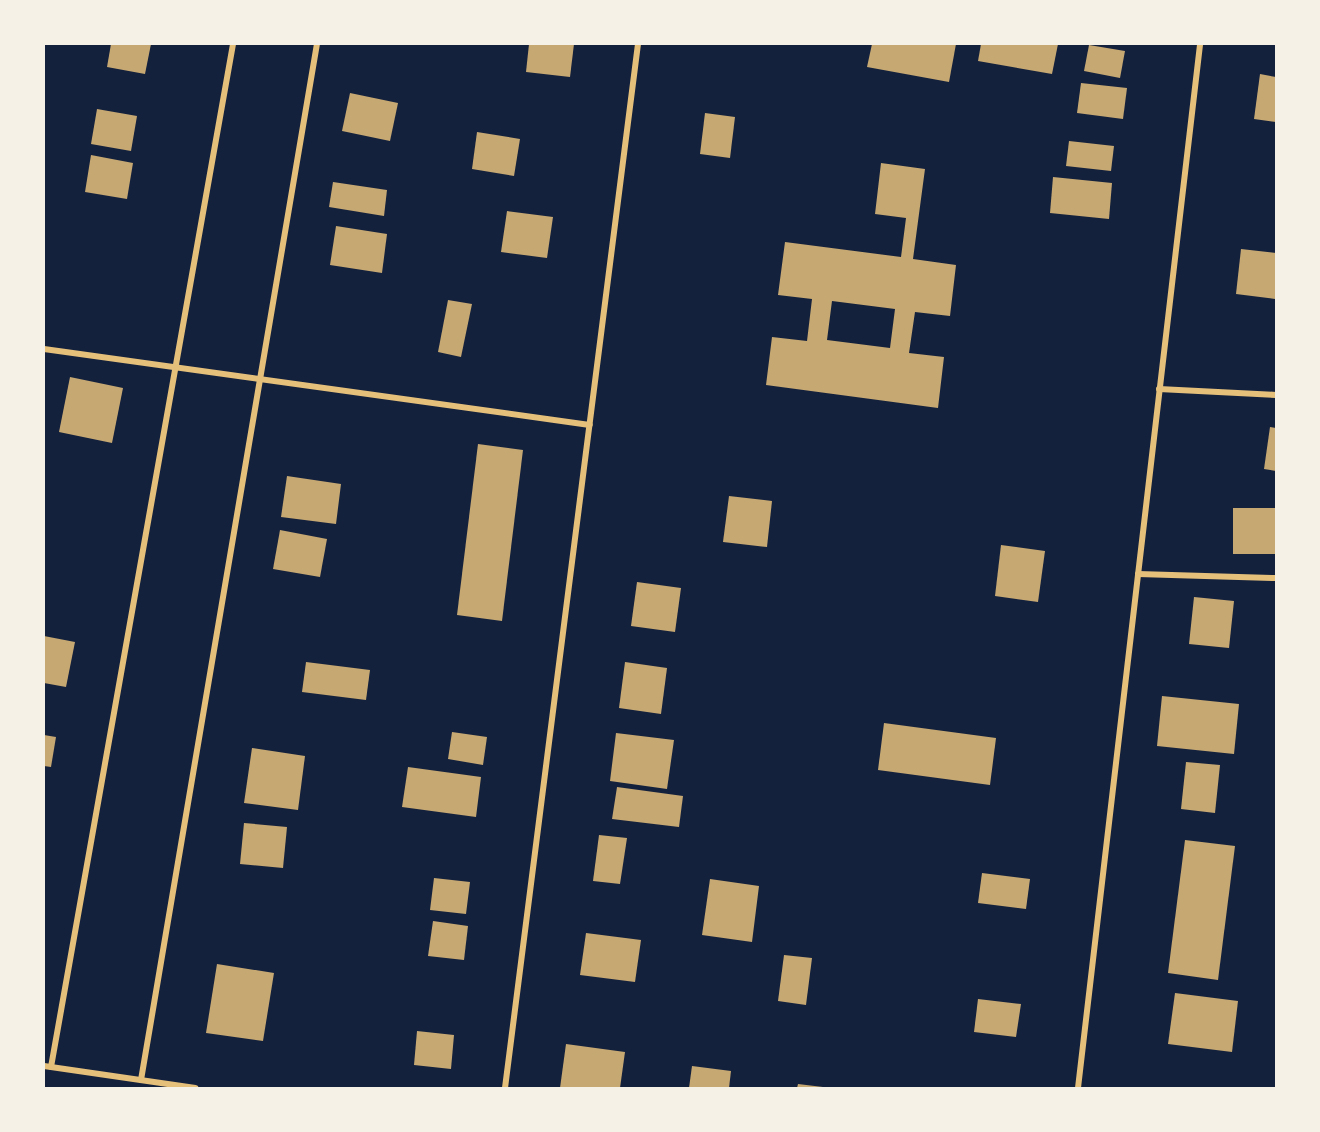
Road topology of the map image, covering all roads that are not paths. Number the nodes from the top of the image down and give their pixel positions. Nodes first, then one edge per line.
1 (233, 44) edge
2 (317, 44) edge
3 (638, 44) edge
4 (1200, 44) edge
5 (44, 349) edge
6 (174, 367) junction
7 (261, 379) junction
8 (1160, 389) junction
9 (1276, 394) edge
10 (590, 425) junction
11 (1138, 574) junction
12 (1276, 578) edge
13 (44, 1066) edge
14 (51, 1067) junction
15 (141, 1080) junction
16 (195, 1089) edge
17 (505, 1089) edge
18 (1078, 1089) edge

1 - 6 street
2 - 7 street
3 - 10 street
4 - 8 street
5 - 6 street
6 - 7 street
6 - 14 street
7 - 10 street
7 - 15 street
8 - 9 street
8 - 11 street
10 - 17 street
11 - 12 street
11 - 18 street
13 - 14 street
14 - 15 street
15 - 16 street

